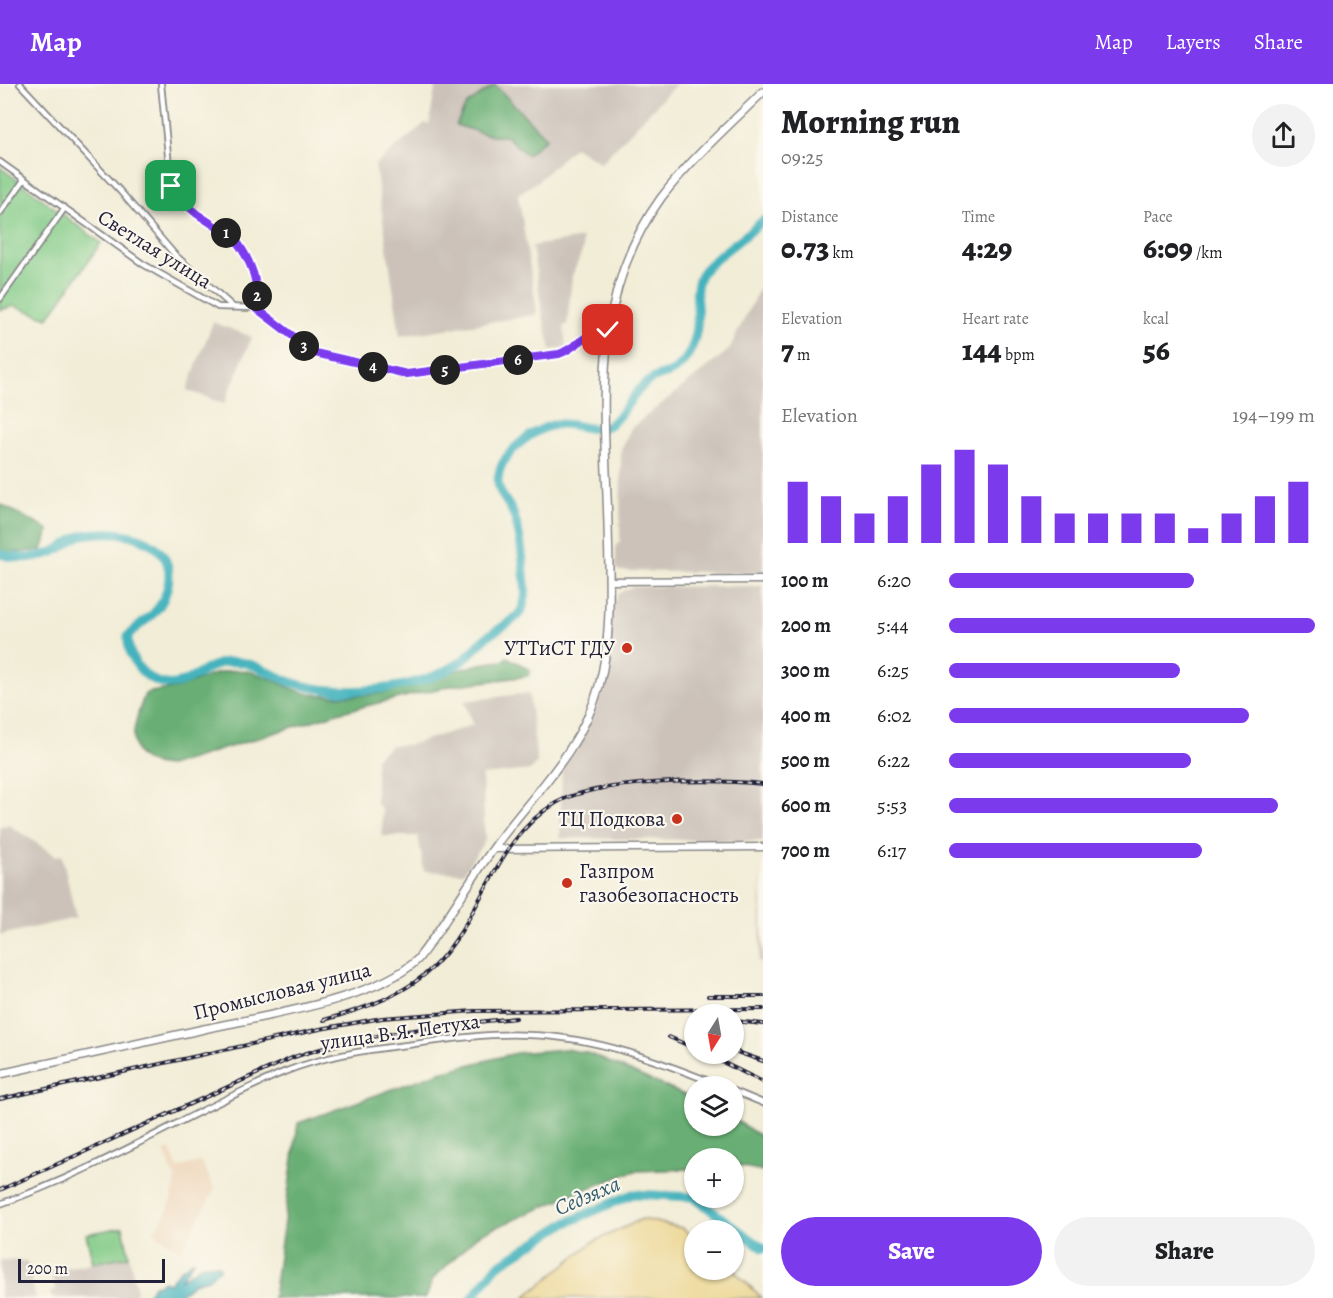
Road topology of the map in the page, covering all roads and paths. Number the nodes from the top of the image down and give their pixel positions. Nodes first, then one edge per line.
1 (20, 84) edge
2 (161, 84) edge
3 (763, 92) edge
4 (0, 162) edge
5 (24, 180) junction
6 (64, 209) junction
7 (0, 213) edge
8 (0, 299) edge
9 (233, 307) junction
10 (256, 308) junction
11 (608, 330) junction
12 (763, 580) edge
13 (609, 581) junction
14 (763, 847) edge
15 (493, 849) junction
16 (0, 1074) edge
17 (693, 1076) edge
18 (744, 1095) edge
19 (763, 1103) edge
20 (0, 1204) edge

1 - 9 street
2 - 10 street
3 - 11 highway, Промысловая улица
4 - 5 street, Светлая улица
5 - 6 street, Светлая улица
5 - 7 street
6 - 8 street
6 - 9 street, Светлая улица
9 - 10 street, Светлая улица
10 - 11 street
11 - 13 highway, Промысловая улица
12 - 13 main road
13 - 15 highway, Промысловая улица
14 - 15 main road
15 - 16 highway, Промысловая улица
17 - 20 street, улица В.Я. Петуха
18 - 19 street

